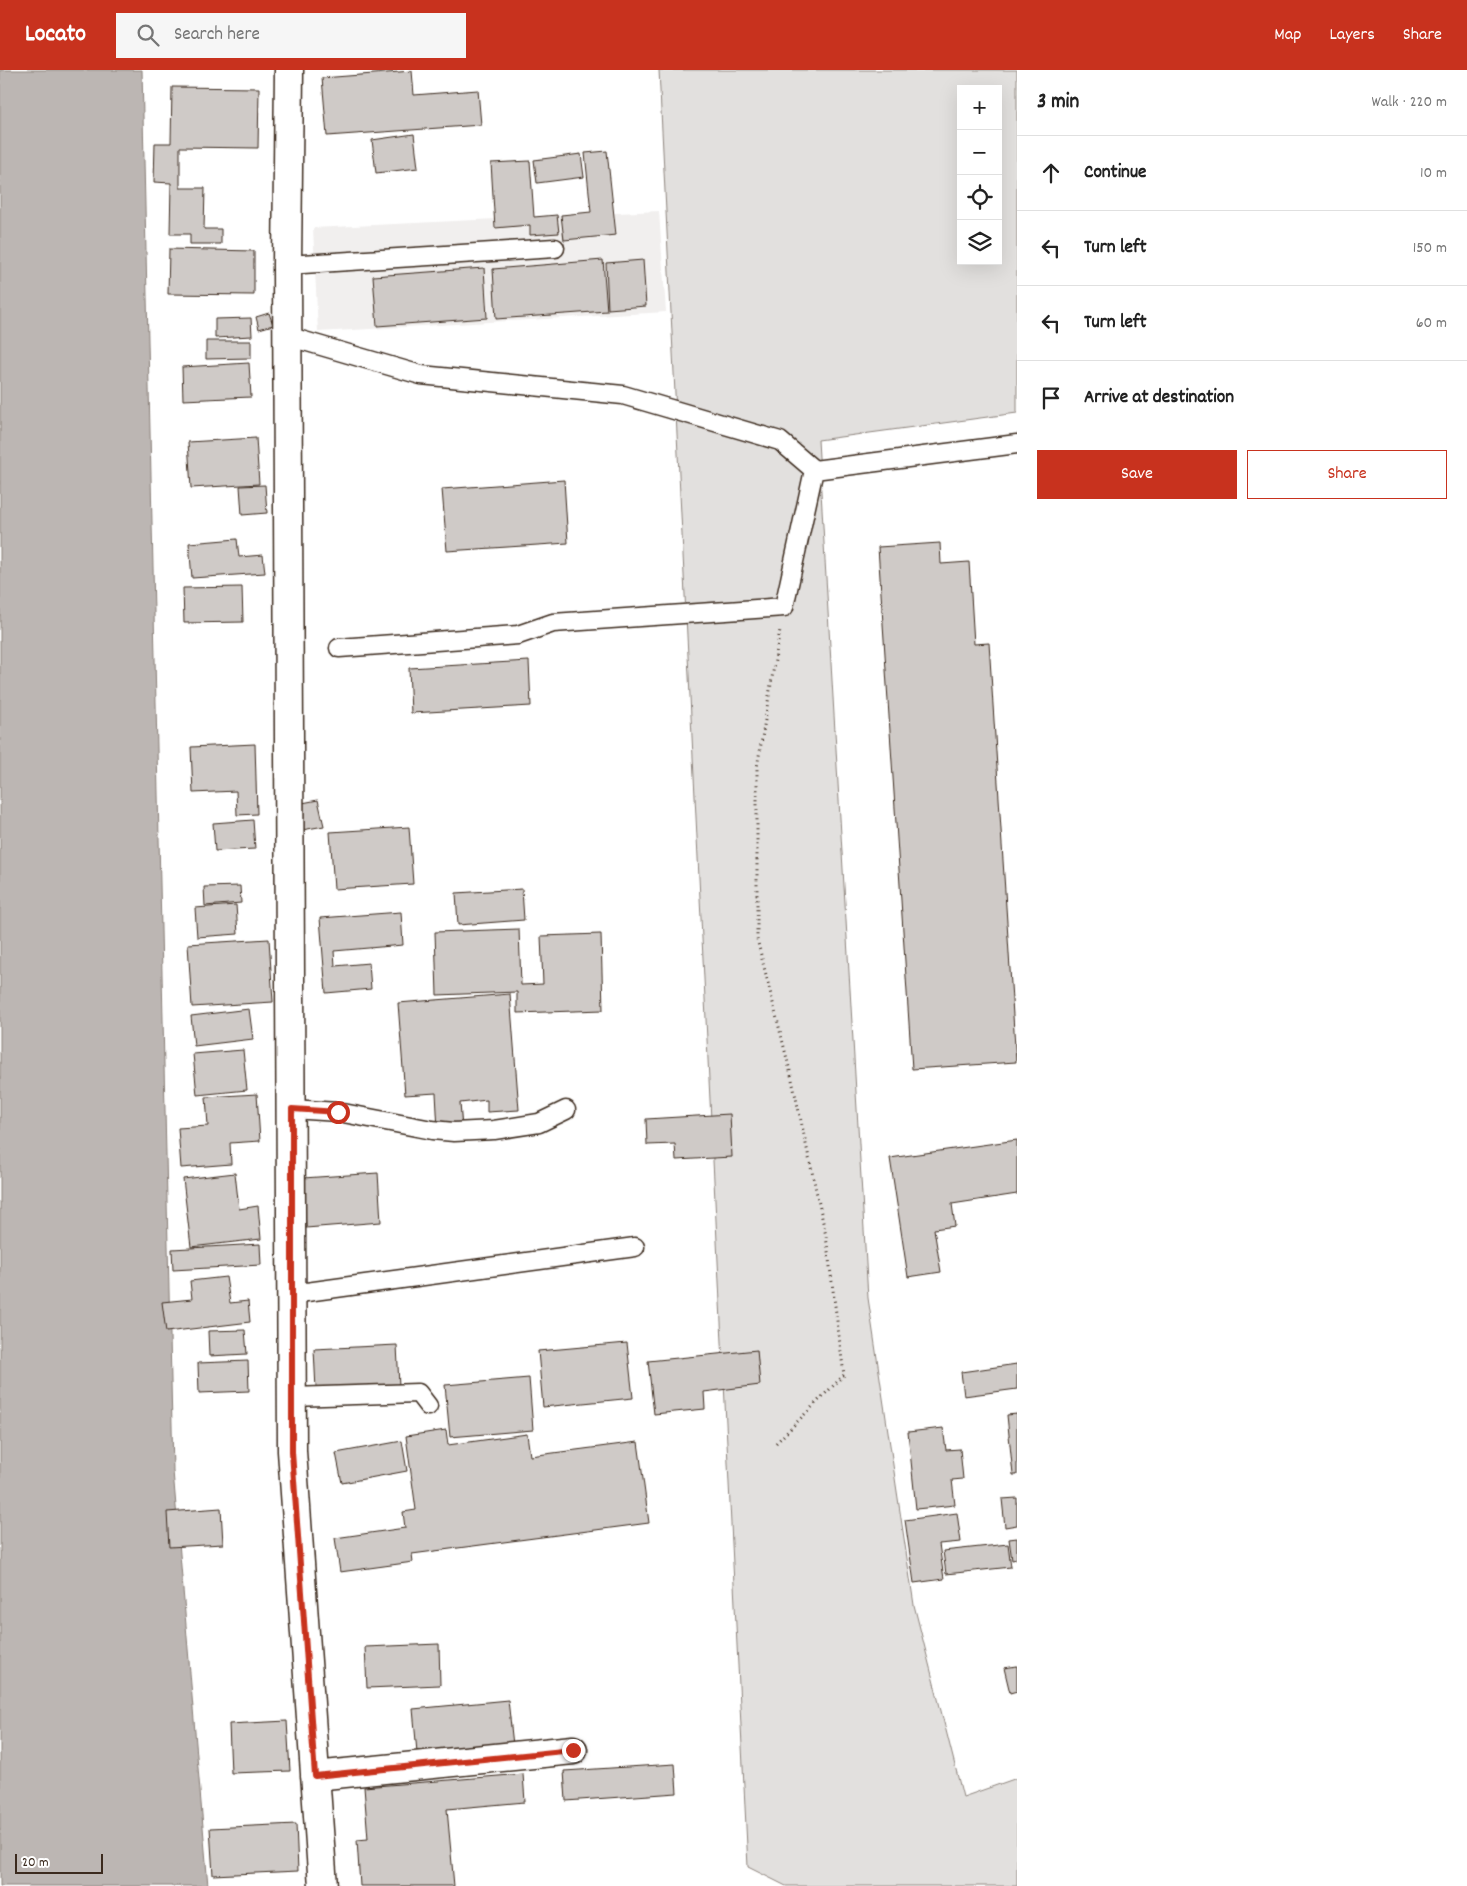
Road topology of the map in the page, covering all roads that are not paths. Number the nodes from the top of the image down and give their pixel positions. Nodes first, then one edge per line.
1 (288, 70) edge
2 (554, 248) dead end
3 (287, 265) junction
4 (287, 336) junction
5 (1017, 444) edge
6 (814, 470) junction
7 (339, 648) dead end
8 (292, 1109) junction
9 (566, 1110) dead end
10 (635, 1247) dead end
11 (292, 1294) junction
12 (292, 1396) junction
13 (428, 1406) dead end
14 (573, 1750) dead end
15 (315, 1776) junction
16 (323, 1886) edge

1 - 3 street
2 - 3 lane
3 - 4 street
4 - 6 lane
4 - 8 street
5 - 6 lane
6 - 7 lane
8 - 9 lane
8 - 11 street
10 - 11 lane
11 - 12 street
12 - 13 lane
12 - 15 street
14 - 15 street
15 - 16 street

